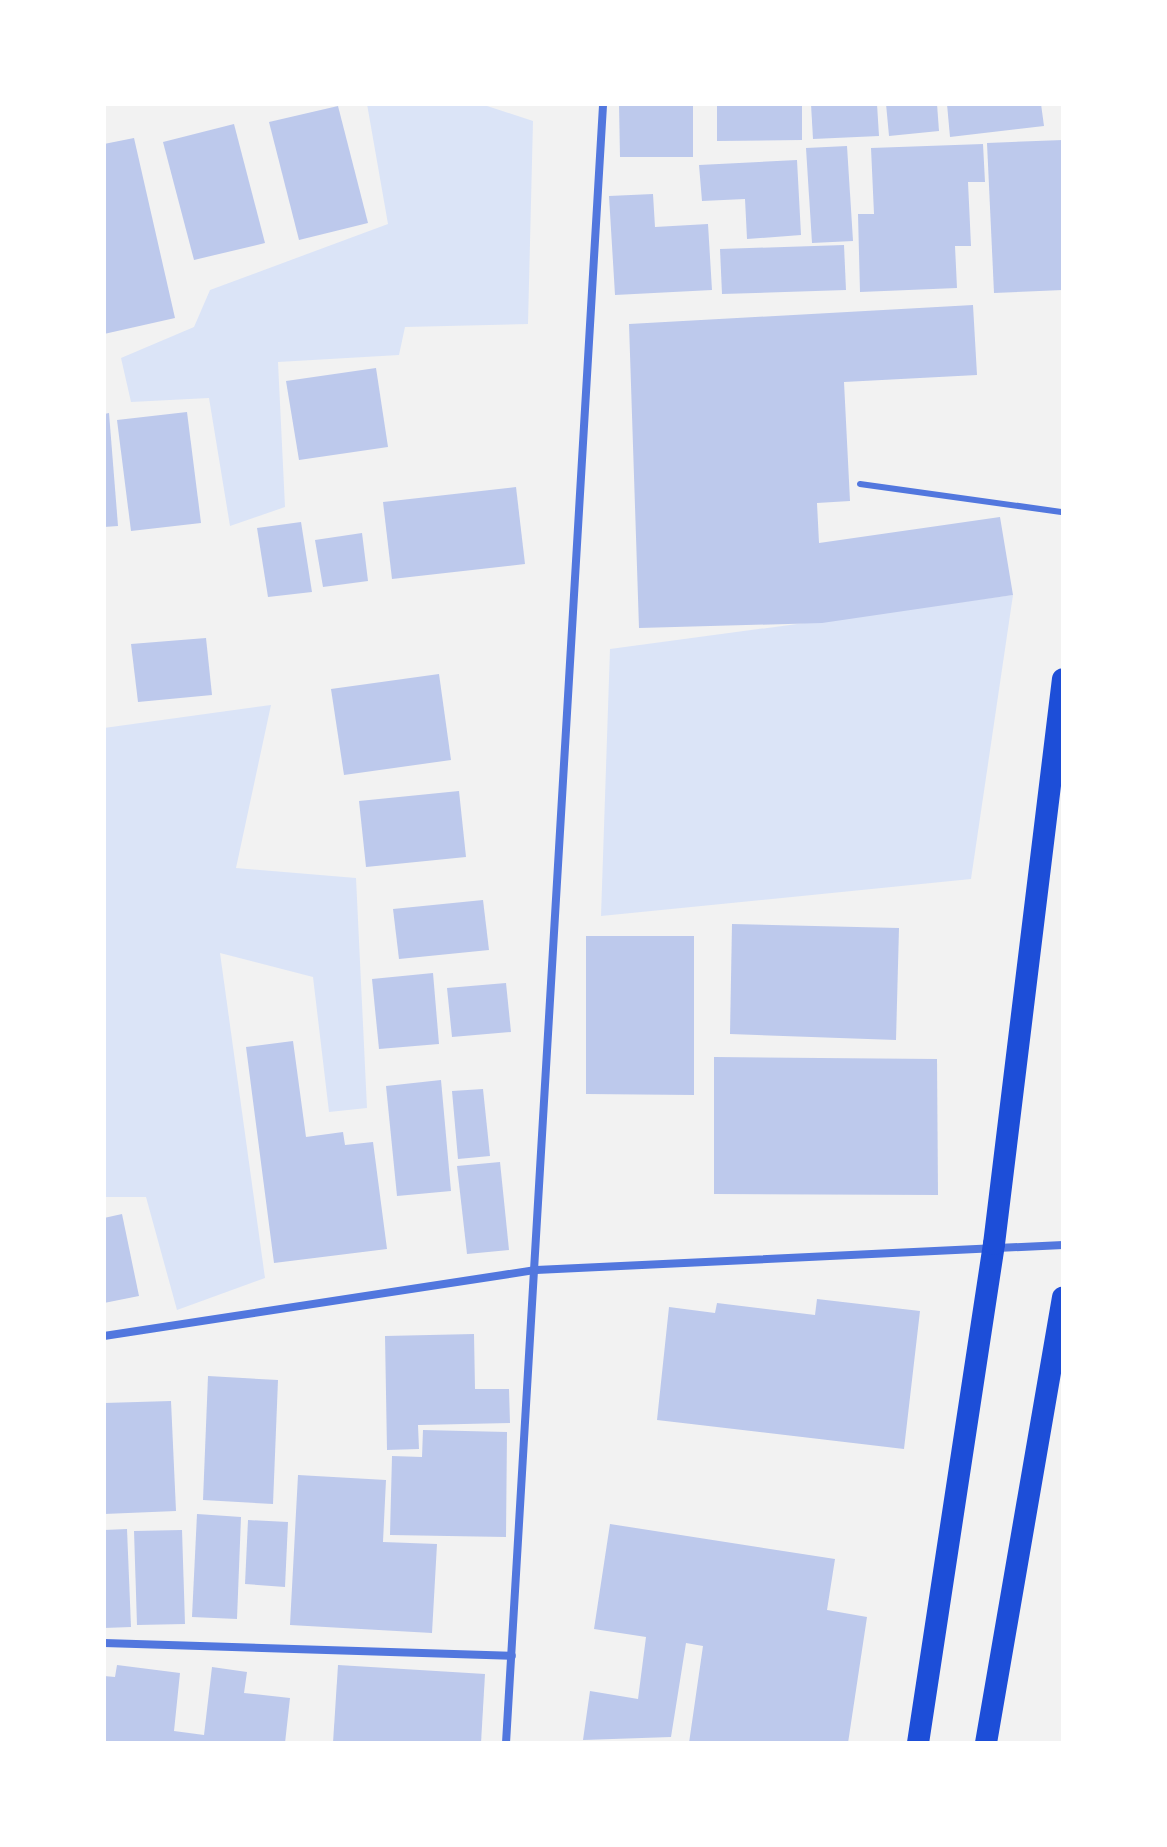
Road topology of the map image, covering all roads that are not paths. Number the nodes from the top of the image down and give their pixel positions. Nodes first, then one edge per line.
1 (603, 104) edge
2 (860, 484) dead end
3 (1063, 512) edge
4 (1063, 679) edge
5 (994, 1244) junction
6 (1063, 1245) edge
7 (536, 1270) junction
8 (1063, 1298) edge
9 (104, 1336) edge
10 (104, 1643) edge
11 (512, 1656) junction
12 (506, 1743) edge
13 (918, 1743) edge
14 (986, 1743) edge

1 - 7 street
2 - 3 lane
4 - 5 highway
5 - 6 street
5 - 7 street
5 - 13 highway
7 - 9 street
7 - 11 street
8 - 14 highway
10 - 11 street
11 - 12 street

